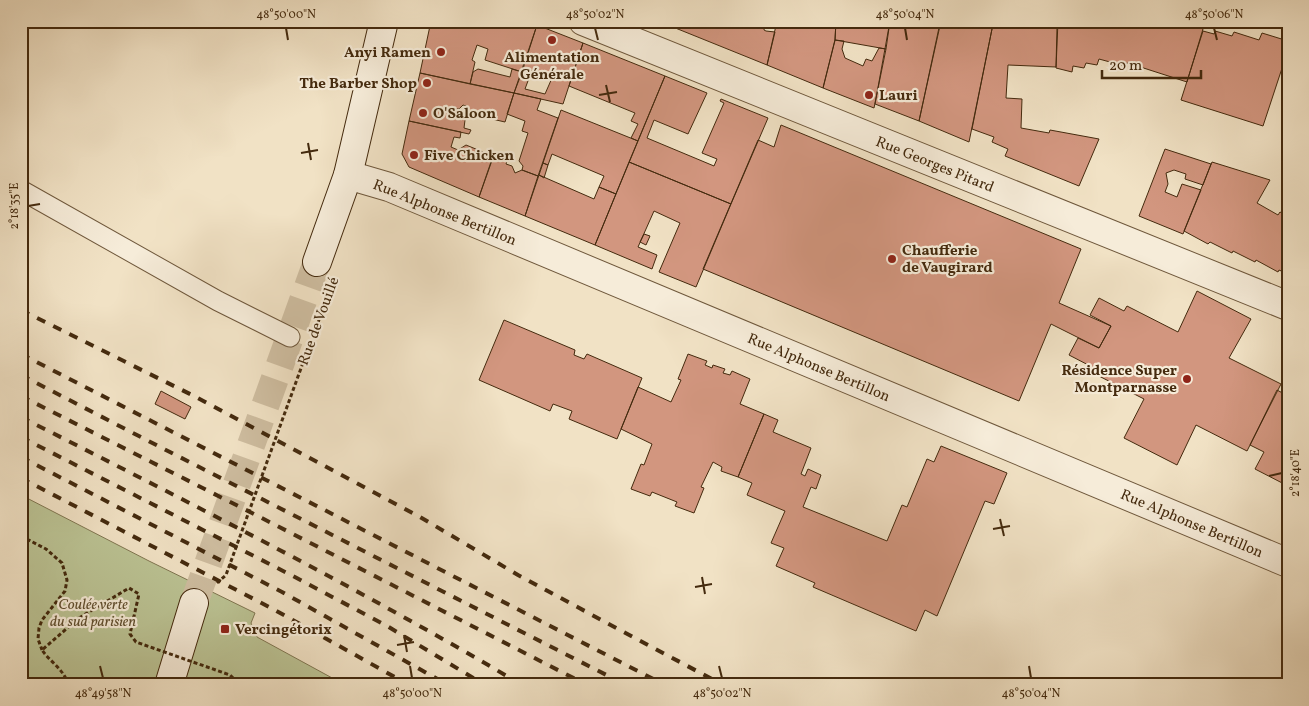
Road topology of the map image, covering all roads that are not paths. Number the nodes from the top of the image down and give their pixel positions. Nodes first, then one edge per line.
1 (384, 21) edge
2 (583, 21) edge
3 (348, 175) junction
4 (21, 190) edge
5 (325, 272) tunnel mouth
6 (1288, 306) edge
7 (290, 337) dead end
8 (1288, 563) edge
9 (194, 603) tunnel mouth
10 (169, 685) edge

1 - 3 street, Rue de Vouillé
2 - 6 street, Rue Georges Pitard
3 - 5 street, Rue de Vouillé
3 - 8 street, Rue Alphonse Bertillon
4 - 7 lane
9 - 10 street

